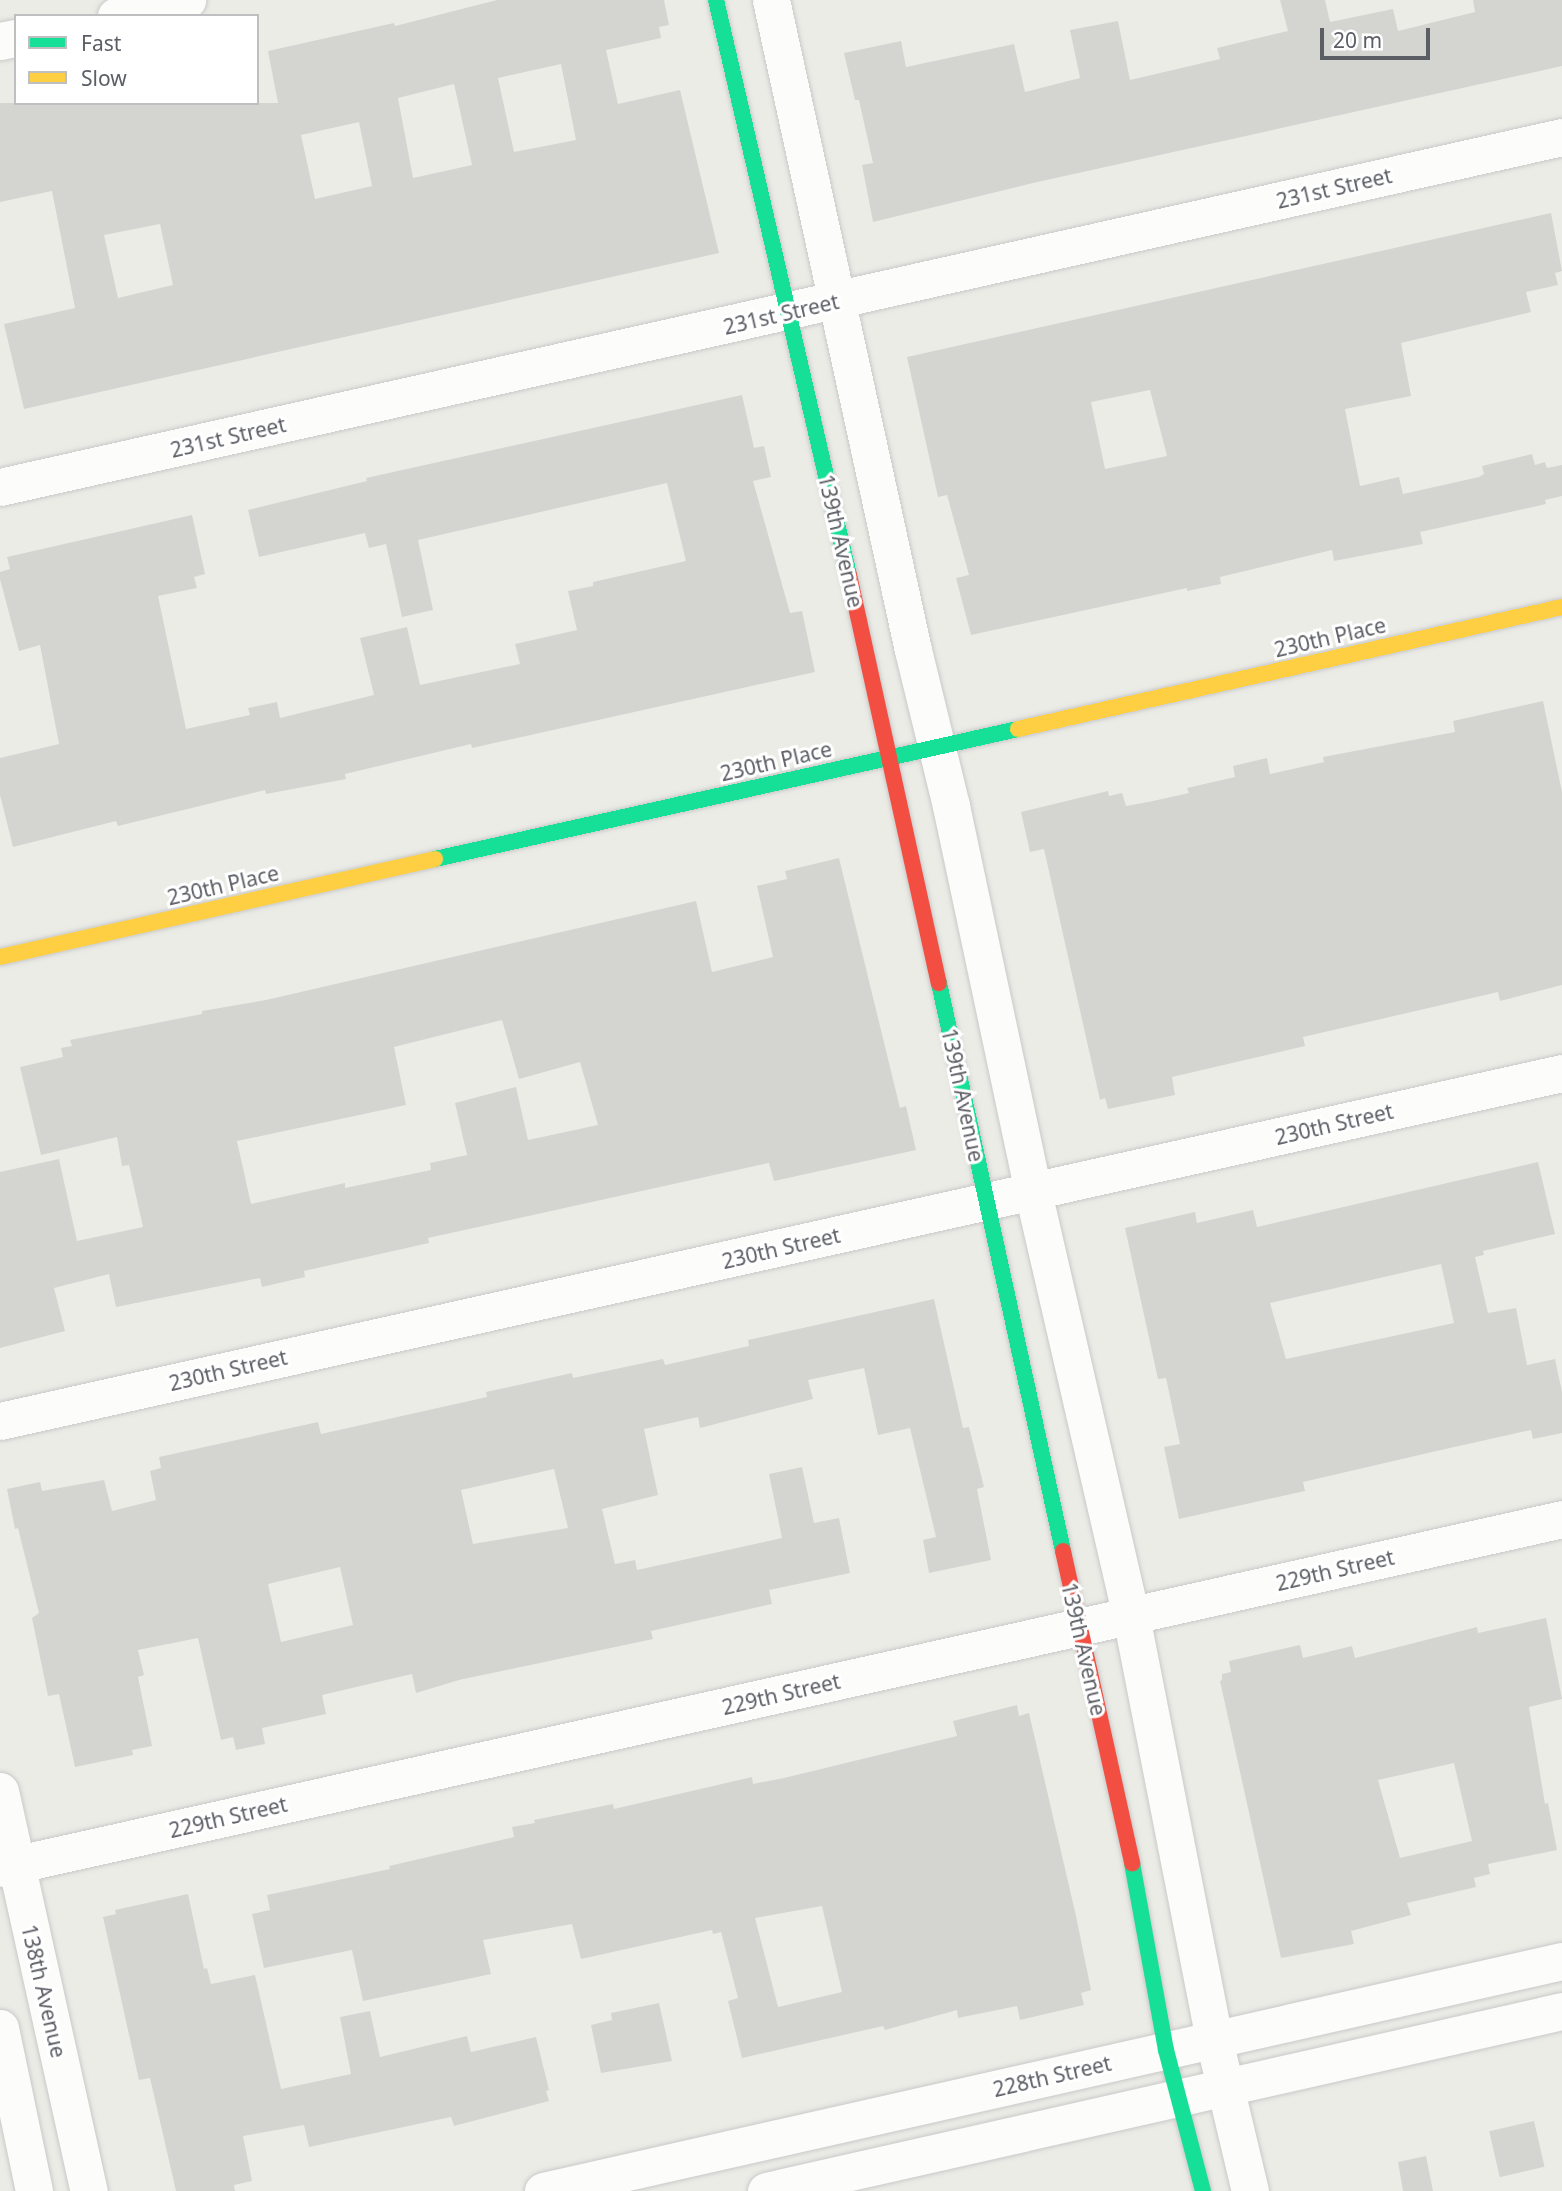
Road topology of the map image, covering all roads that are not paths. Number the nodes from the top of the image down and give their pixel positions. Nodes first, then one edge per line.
1 (187, 0) edge
2 (716, 0) edge
3 (771, 0) edge
4 (125, 14) edge
5 (1562, 137) edge
6 (837, 302) junction
7 (788, 312) junction
8 (0, 488) edge
9 (1562, 607) edge
10 (937, 747) junction
11 (891, 757) junction
12 (0, 957) edge
13 (1562, 1073) edge
14 (1033, 1192) junction
15 (986, 1202) junction
16 (0, 1421) edge
17 (1562, 1519) edge
18 (1131, 1616) junction
19 (1079, 1628) junction
20 (0, 1791) edge
21 (8, 1866) edge
22 (1562, 1961) edge
23 (1562, 2011) edge
24 (0, 2028) edge
25 (1214, 2040) junction
26 (1166, 2050) junction
27 (1225, 2087) junction
28 (1178, 2097) junction
29 (34, 2191) edge
30 (89, 2191) edge
31 (543, 2191) edge
32 (766, 2191) edge
33 (1203, 2191) edge
34 (1250, 2191) edge

1 - 4 street
2 - 7 street, 139th Avenue
3 - 6 street
5 - 6 street, 231st Street
6 - 7 street, 231st Street
6 - 10 street
7 - 8 street, 231st Street
7 - 11 street, 139th Avenue
9 - 10 street, 230th Place
10 - 11 street, 230th Place
10 - 14 street
11 - 12 street, 230th Place
11 - 15 street, 139th Avenue
13 - 14 street, 230th Street
14 - 15 street, 230th Street
14 - 18 street
15 - 16 street, 230th Street
15 - 19 street, 139th Avenue
17 - 18 street, 229th Street
18 - 19 street, 229th Street
18 - 25 street
19 - 21 street, 229th Street
19 - 26 street, 139th Avenue
20 - 21 street, 138th Avenue
21 - 30 street, 138th Avenue
22 - 25 street, 228th Street
23 - 27 street
24 - 29 street
25 - 26 street, 228th Street
25 - 27 street
26 - 28 street, 139th Avenue
26 - 31 street, 228th Street
27 - 28 street
27 - 34 street
28 - 32 street
28 - 33 street, 139th Avenue

